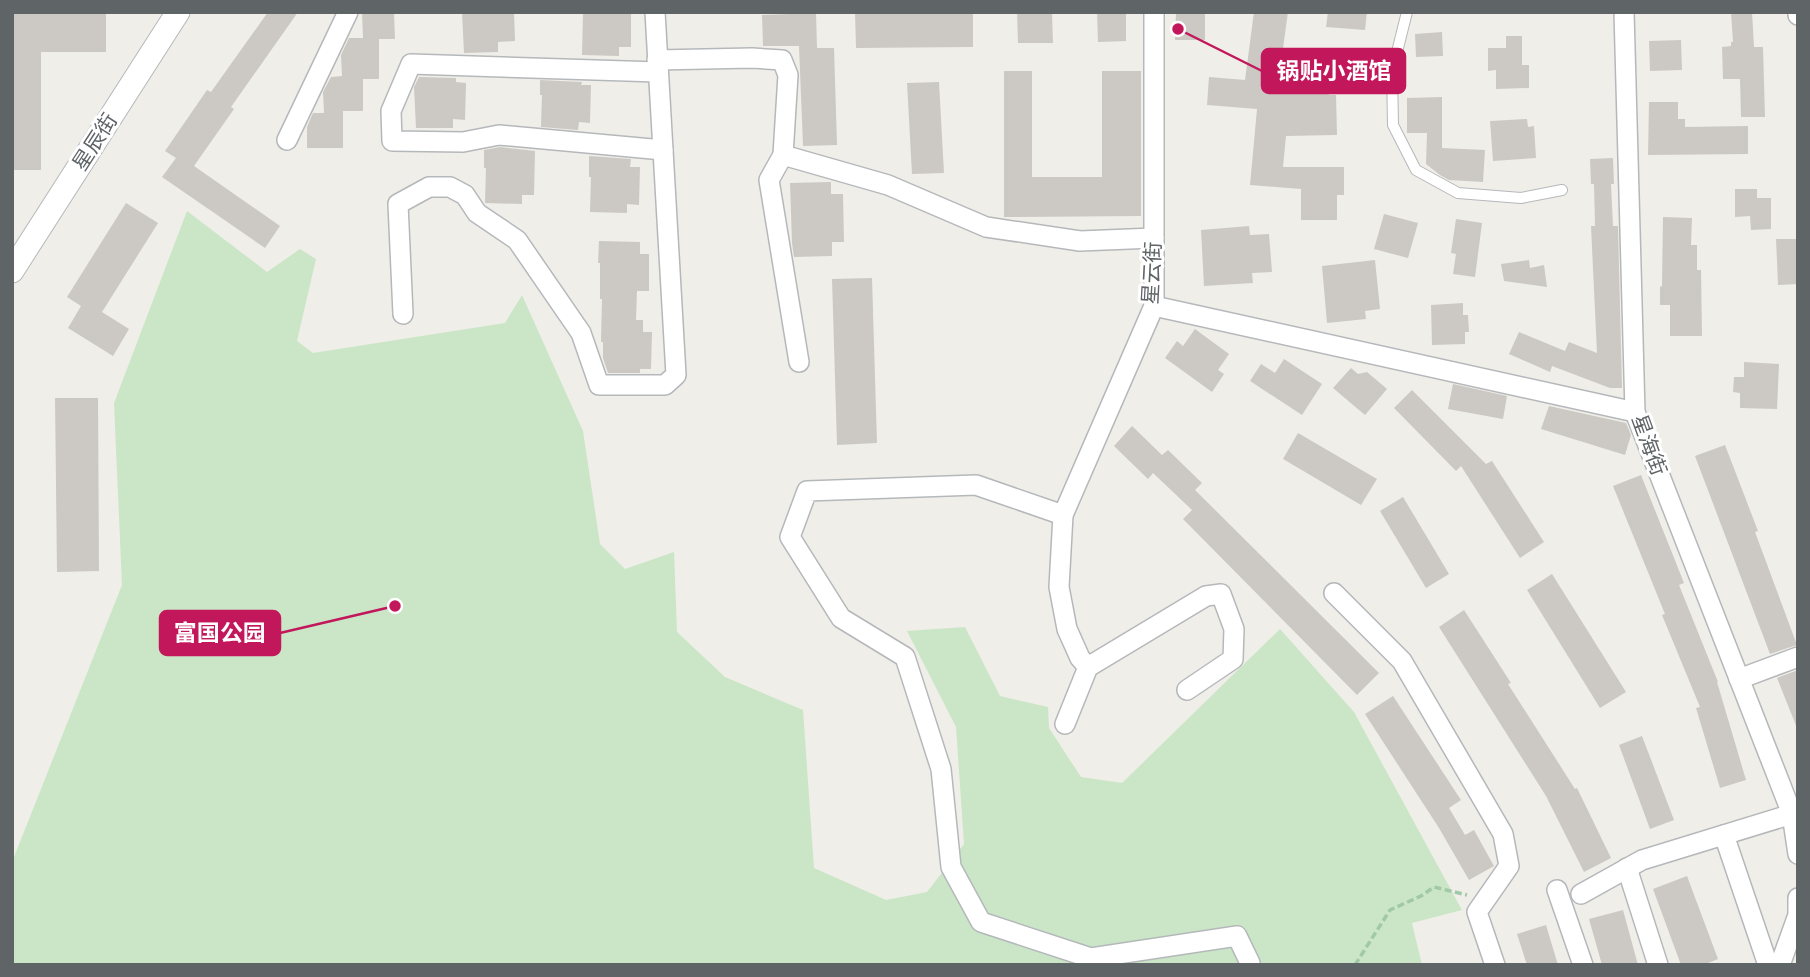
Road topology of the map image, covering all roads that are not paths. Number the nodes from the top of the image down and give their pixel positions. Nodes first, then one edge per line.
1 (178, 12) edge
2 (348, 12) edge
3 (655, 12) edge
4 (1154, 12) edge
5 (1407, 12) edge
6 (1624, 12) edge
7 (658, 66) junction
8 (287, 140) dead end
9 (663, 150) junction
10 (783, 155) junction
11 (1562, 190) dead end
12 (1154, 238) junction
13 (12, 271) edge
14 (1154, 306) junction
15 (403, 314) dead end
16 (799, 362) dead end
17 (1635, 412) junction
18 (1063, 515) junction
19 (1334, 593) dead end
20 (1798, 657) edge
21 (1088, 667) junction
22 (1739, 679) junction
23 (1187, 690) dead end
24 (1065, 724) dead end
25 (1792, 814) junction
26 (1724, 835) junction
27 (1798, 854) edge
28 (1628, 868) junction
29 (1556, 890) dead end
30 (1581, 894) dead end
31 (1798, 898) edge
32 (1798, 915) edge
33 (1249, 965) edge
34 (1495, 965) edge
35 (1583, 965) edge
36 (1658, 965) edge
37 (1768, 965) edge
38 (1780, 965) edge

1 - 13 street, 星辰街
2 - 8 street
3 - 7 street
4 - 12 street, 星云街
5 - 11 lane
6 - 17 street, 星海街
7 - 9 street
7 - 9 street
7 - 10 street
9 - 15 street
10 - 12 street
10 - 16 street
12 - 14 street, 星云街
14 - 17 street
14 - 18 street, 星云街
17 - 22 street, 星海街
18 - 21 street
18 - 33 street
19 - 34 street
20 - 22 street
21 - 23 street
21 - 24 street
22 - 25 street, 星海街
25 - 26 street
25 - 27 street, 星海街
26 - 28 street
26 - 37 street
28 - 30 street
28 - 36 street
29 - 35 street
31 - 32 street
32 - 38 street

